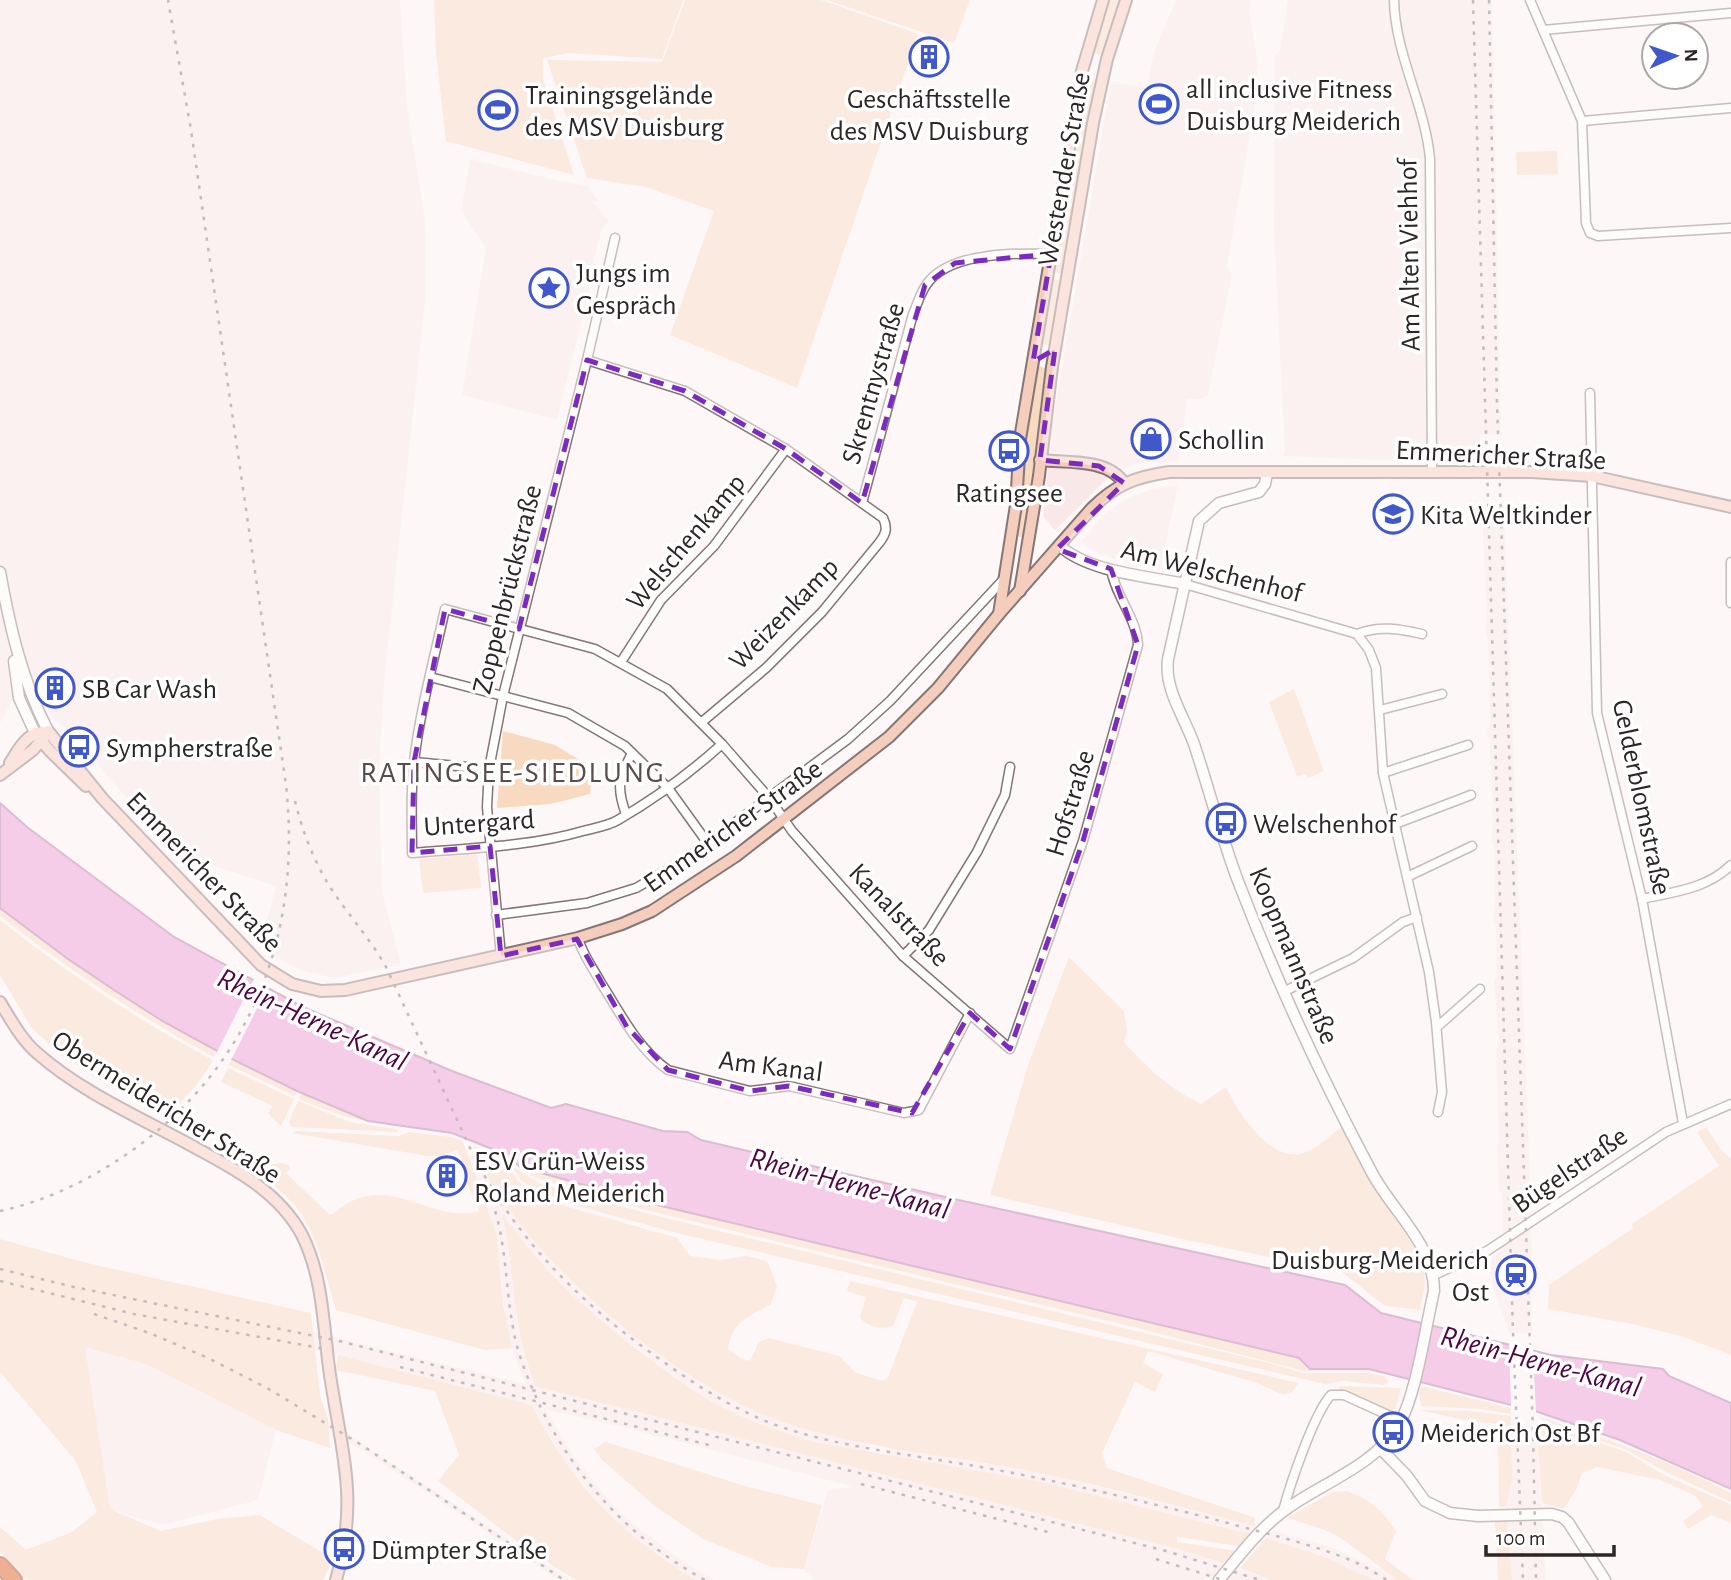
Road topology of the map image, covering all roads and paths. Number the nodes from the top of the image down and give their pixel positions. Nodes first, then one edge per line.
1 (1103, 0) edge
2 (1126, 0) edge
3 (1394, 0) edge
4 (1530, 0) edge
5 (1731, 13) edge
6 (1543, 30) junction
7 (1082, 71) junction
8 (1102, 80) junction
9 (1731, 108) edge
10 (1582, 121) junction
11 (1731, 228) edge
12 (615, 237) dead end
13 (1051, 254) junction
14 (1036, 343) junction
15 (1055, 349) junction
16 (587, 360) junction
17 (1590, 393) dead end
18 (786, 449) junction
19 (1040, 460) junction
20 (1432, 471) junction
21 (1267, 473) junction
22 (1592, 476) junction
23 (1124, 483) junction
24 (862, 503) junction
25 (1731, 507) edge
26 (1059, 546) junction
27 (1731, 562) edge
28 (1111, 569) junction
29 (0, 572) edge
30 (1004, 579) junction
31 (1185, 584) junction
32 (1020, 591) junction
33 (988, 598) junction
34 (1731, 603) edge
35 (1002, 607) junction
36 (445, 609) joint
37 (11, 629) junction
38 (519, 629) junction
39 (1357, 634) junction
40 (1422, 634) dead end
41 (621, 662) junction
42 (430, 677) junction
43 (1442, 694) dead end
44 (503, 696) junction
45 (1380, 710) junction
46 (702, 722) junction
47 (48, 731) junction
48 (38, 737) junction
49 (722, 744) junction
50 (1468, 745) dead end
51 (632, 753) junction
52 (414, 762) junction
53 (1010, 767) dead end
54 (489, 769) junction
55 (3, 772) edge
56 (1383, 773) junction
57 (668, 788) junction
58 (1471, 794) dead end
59 (102, 799) junction
60 (770, 799) junction
61 (626, 814) junction
62 (784, 819) junction
63 (1395, 824) junction
64 (709, 845) junction
65 (490, 846) junction
66 (1472, 846) dead end
67 (1731, 865) edge
68 (1408, 877) junction
69 (1642, 899) junction
70 (495, 915) junction
71 (1417, 917) junction
72 (578, 939) junction
73 (501, 956) junction
74 (903, 956) junction
75 (1480, 989) dead end
76 (1285, 991) junction
77 (0, 1002) edge
78 (970, 1013) junction
79 (1437, 1027) junction
80 (1010, 1049) joint
81 (1731, 1104) edge
82 (1438, 1112) dead end
83 (1683, 1123) junction
84 (1434, 1275) junction
85 (1401, 1421) junction
86 (1376, 1451) junction
87 (1283, 1511) junction
88 (0, 1565) edge
89 (14, 1580) edge
90 (336, 1580) edge
91 (1219, 1580) edge
92 (1605, 1580) edge

1 - 7 main road, Westender Straße
2 - 8 main road, Westender Straße
3 - 20 street, Am Alten Viehhof
4 - 6 street
5 - 6 street
6 - 10 street
7 - 8 main road
7 - 13 main road, Westender Straße
8 - 15 main road, Westender Straße
9 - 10 street
10 - 11 street
12 - 16 street, Zoppenbrückstraße
13 - 14 main road, Westender Straße
13 - 24 street, Skrentnystraße
14 - 15 main road
14 - 30 main road, Westender Straße
15 - 19 main road, Westender Straße
16 - 18 street
16 - 38 street, Zoppenbrückstraße
17 - 22 street, Gelderblomstraße
18 - 24 street
18 - 41 street, Welschenkamp
19 - 23 main road
19 - 32 main road, Westender Straße
20 - 21 main road, Emmericher Straße
20 - 22 main road, Emmericher Straße
21 - 23 main road, Emmericher Straße
21 - 31 street, Koopmannstraße
22 - 25 main road, Emmericher Straße
22 - 69 street, Gelderblomstraße
23 - 26 main road, Emmericher Straße
24 - 46 street, Weizenkamp
26 - 28 street, Am Welschenhof
26 - 32 main road, Emmericher Straße
27 - 34 street
28 - 31 street, Am Welschenhof
28 - 80 street, Hofstraße
29 - 37 street
30 - 32 main road
30 - 33 street, Emmericher Straße
30 - 35 main road, Westender Straße
31 - 39 street, Am Welschenhof
31 - 76 street, Koopmannstraße
32 - 35 main road, Emmericher Straße
33 - 35 street
33 - 60 street, Emmericher Straße
35 - 62 main road, Emmericher Straße
36 - 38 street, Kanalstraße
36 - 42 street, Untergard
37 - 47 street
37 - 48 street
38 - 41 street, Kanalstraße
38 - 44 street, Zoppenbrückstraße
39 - 40 street, Am Welschenhof
39 - 45 street
41 - 46 street, Kanalstraße
42 - 44 street
42 - 52 street, Untergard
43 - 45 street
44 - 51 street
44 - 54 street, Zoppenbrückstraße
45 - 56 street
46 - 49 street, Kanalstraße
47 - 48 main road
47 - 59 main road, Emmericher Straße
48 - 55 main road
48 - 59 main road, Emmericher Straße
49 - 57 street, Untergard
49 - 60 street, Kanalstraße
50 - 56 street
51 - 57 street
51 - 61 street
52 - 54 street
52 - 65 street, Untergard
53 - 74 street
54 - 65 street, Zoppenbrückstraße
56 - 63 street
57 - 61 street, Untergard
57 - 64 street
58 - 63 street
59 - 73 main road, Emmericher Straße
60 - 62 street, Kanalstraße
60 - 64 street, Emmericher Straße
61 - 65 street, Untergard
62 - 72 main road, Emmericher Straße
62 - 74 street, Kanalstraße
63 - 68 street
64 - 70 street, Emmericher Straße
65 - 70 street, Zoppenbrückstraße
66 - 68 street
67 - 69 street
68 - 71 street
69 - 83 street, Gelderblomstraße
70 - 73 street, Zoppenbrückstraße
71 - 76 street
71 - 79 street
72 - 73 main road, Emmericher Straße
72 - 78 street, Am Kanal
74 - 78 street, Kanalstraße
75 - 79 street
76 - 84 street, Koopmannstraße
77 - 90 main road, Obermeidericher Straße
78 - 80 street, Kanalstraße
79 - 82 street
81 - 83 street, Bügelstraße
83 - 84 street, Bügelstraße
84 - 85 street
85 - 86 street
85 - 87 street
86 - 87 street
86 - 92 street
87 - 91 street
88 - 89 highway

